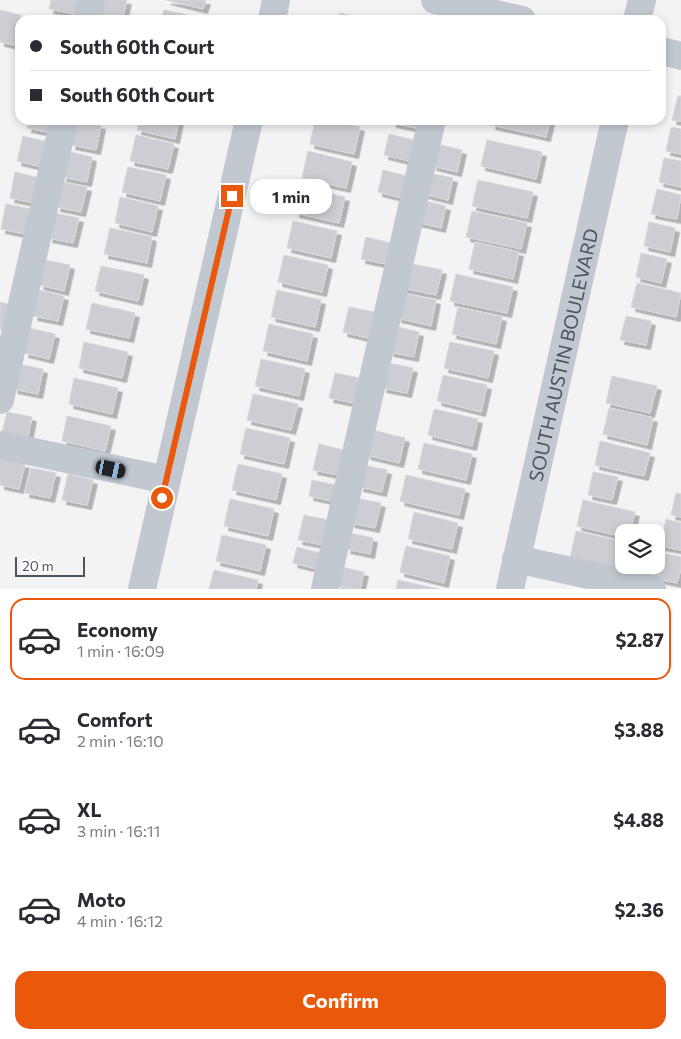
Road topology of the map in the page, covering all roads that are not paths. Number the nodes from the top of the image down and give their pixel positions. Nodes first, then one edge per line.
1 (91, 0) edge
2 (276, 0) edge
3 (642, 0) edge
4 (451, 6) edge
5 (88, 15) edge
6 (273, 15) edge
7 (497, 15) edge
8 (638, 15) edge
9 (666, 52) edge
10 (681, 56) edge
11 (63, 125) edge
12 (248, 125) edge
13 (431, 125) edge
14 (614, 125) edge
15 (0, 400) edge
16 (0, 445) edge
17 (166, 480) junction
18 (516, 559) junction
19 (142, 589) edge
20 (325, 589) edge
21 (510, 589) edge
22 (652, 589) edge

1 - 5 street
2 - 6 street
3 - 8 street
4 - 7 street
9 - 10 street
11 - 15 street
12 - 17 street
13 - 20 street
14 - 18 street, SOUTH AUSTIN BOULEVARD
16 - 17 street
17 - 19 street
18 - 21 street, SOUTH AUSTIN BOULEVARD
18 - 22 street

